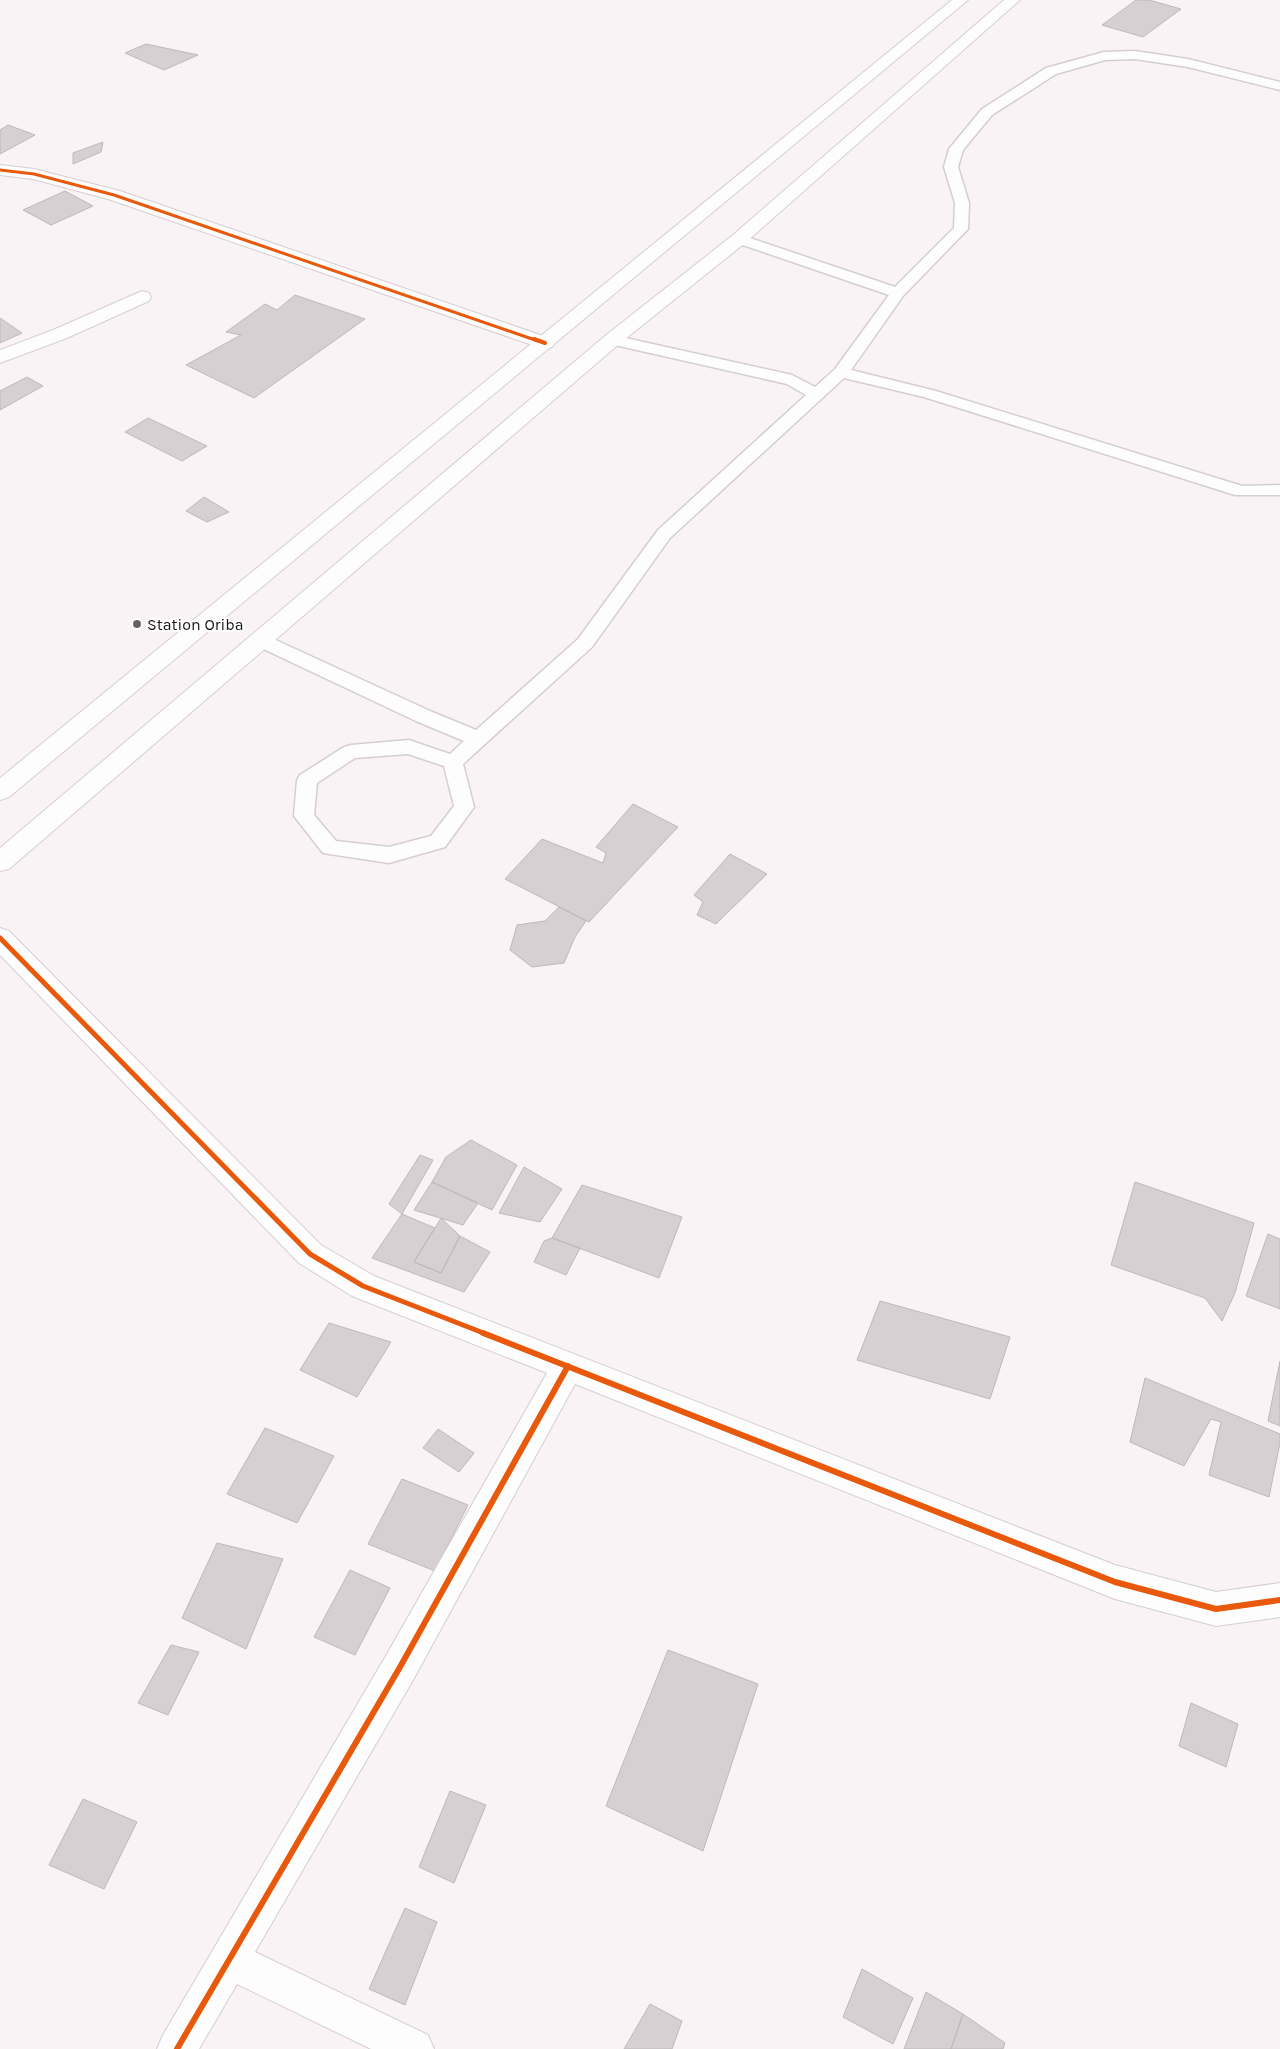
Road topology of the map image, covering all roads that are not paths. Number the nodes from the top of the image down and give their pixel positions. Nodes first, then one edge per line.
1 (961, 0) edge
2 (1013, 0) edge
3 (1280, 86) edge
4 (0, 170) edge
5 (739, 239) junction
6 (898, 293) junction
7 (142, 296) dead end
8 (612, 340) junction
9 (545, 343) junction
10 (0, 357) edge
11 (841, 372) junction
12 (816, 394) junction
13 (1280, 490) edge
14 (260, 640) junction
15 (478, 739) junction
16 (453, 762) junction
17 (0, 791) edge
18 (0, 862) edge
19 (0, 938) edge
20 (568, 1366) junction
21 (1280, 1600) edge
22 (229, 1960) junction
23 (177, 2049) edge
24 (414, 2049) edge

1 - 9 main road
2 - 5 main road
3 - 6 lane
4 - 9 main road
5 - 6 lane
5 - 8 main road
6 - 11 lane
7 - 10 main road
8 - 12 lane
8 - 14 main road
9 - 17 main road
11 - 12 lane
11 - 13 lane
12 - 15 lane
14 - 15 lane
14 - 18 main road
15 - 16 lane
16 - 16 lane
19 - 20 main road
20 - 21 main road
20 - 22 main road
22 - 23 main road
22 - 24 main road

